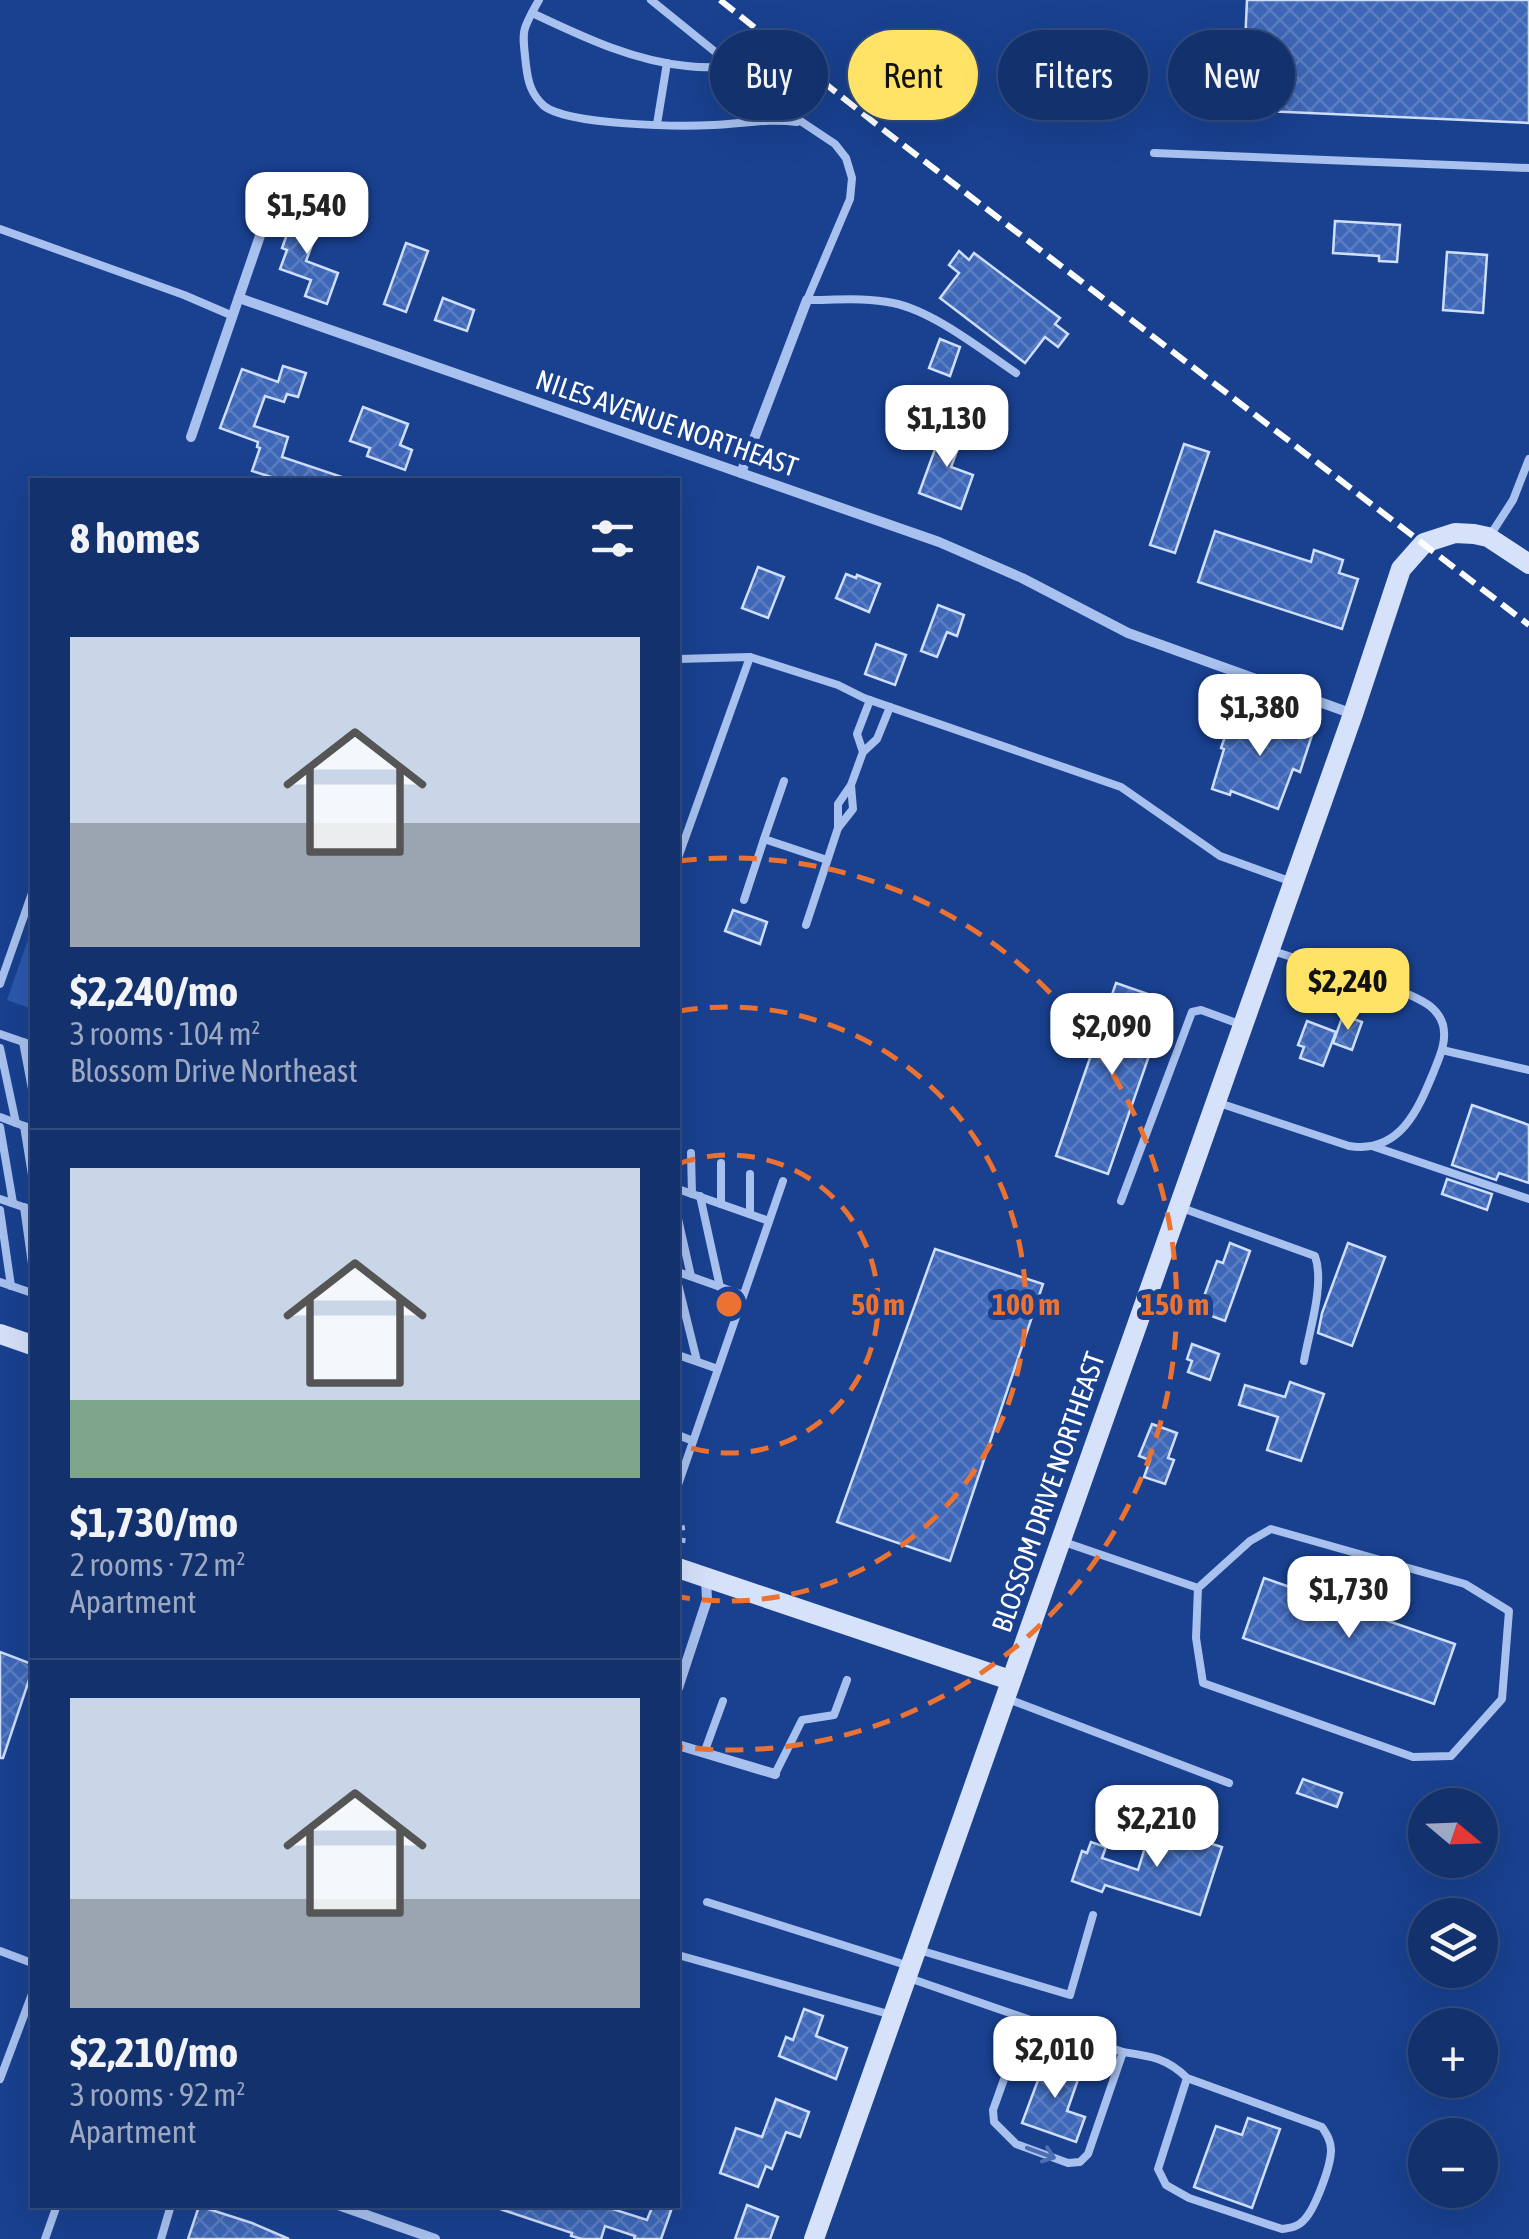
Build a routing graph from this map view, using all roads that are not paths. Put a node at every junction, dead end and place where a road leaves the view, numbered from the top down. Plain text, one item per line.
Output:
1 (539, 0) edge
2 (652, 0) edge
3 (532, 12) junction
4 (710, 47) edge
5 (667, 63) junction
6 (710, 67) edge
7 (800, 120) edge
8 (802, 122) junction
9 (656, 124) junction
10 (1154, 154) dead end
11 (1529, 168) edge
12 (263, 227) dead end
13 (0, 229) edge
14 (239, 298) junction
15 (807, 300) junction
16 (232, 316) junction
17 (1016, 373) dead end
18 (192, 436) dead end
19 (1529, 459) edge
20 (742, 473) junction
21 (1488, 538) junction
22 (1529, 564) edge
23 (750, 657) junction
24 (680, 659) edge
25 (870, 700) junction
26 (890, 707) junction
27 (1353, 714) junction
28 (863, 752) junction
29 (784, 781) dead end
30 (851, 785) junction
31 (838, 828) junction
32 (764, 839) junction
33 (680, 852) edge
34 (827, 860) junction
35 (1292, 882) junction
36 (744, 900) dead end
37 (30, 910) edge
38 (806, 925) dead end
39 (1268, 950) junction
40 (0, 984) edge
41 (1242, 1025) junction
42 (0, 1034) edge
43 (28, 1044) edge
44 (0, 1048) edge
45 (1442, 1050) junction
46 (1529, 1070) edge
47 (1214, 1102) junction
48 (0, 1117) edge
49 (24, 1126) edge
50 (0, 1127) edge
51 (1372, 1146) junction
52 (692, 1153) dead end
53 (30, 1163) edge
54 (721, 1163) dead end
55 (750, 1174) dead end
56 (783, 1180) dead end
57 (680, 1190) edge
58 (696, 1195) junction
59 (0, 1199) edge
60 (1529, 1199) edge
61 (1121, 1201) dead end
62 (13, 1204) junction
63 (721, 1204) junction
64 (1178, 1206) junction
65 (28, 1209) edge
66 (0, 1210) edge
67 (750, 1214) junction
68 (769, 1221) junction
69 (680, 1228) edge
70 (30, 1236) edge
71 (680, 1273) edge
72 (690, 1276) junction
73 (0, 1282) edge
74 (11, 1286) junction
75 (720, 1287) junction
76 (30, 1292) edge
77 (680, 1292) edge
78 (743, 1295) junction
79 (0, 1334) edge
80 (30, 1345) edge
81 (680, 1355) edge
82 (1304, 1360) dead end
83 (697, 1361) junction
84 (718, 1369) junction
85 (680, 1436) edge
86 (693, 1441) junction
87 (680, 1479) edge
88 (1060, 1540) junction
89 (680, 1569) edge
90 (706, 1578) junction
91 (1198, 1588) junction
92 (848, 1680) dead end
93 (680, 1682) edge
94 (1007, 1689) junction
95 (722, 1701) dead end
96 (680, 1745) edge
97 (704, 1753) junction
98 (775, 1774) joint
99 (1229, 1782) dead end
100 (706, 1902) dead end
101 (1093, 1916) dead end
102 (0, 1952) edge
103 (680, 1956) edge
104 (30, 1961) edge
105 (910, 1964) junction
106 (30, 1999) edge
107 (892, 2015) junction
108 (1020, 2018) junction
109 (1123, 2052) junction
110 (1187, 2078) junction
111 (0, 2079) edge
112 (56, 2208) edge
113 (171, 2208) edge
114 (347, 2208) edge
115 (45, 2239) edge
116 (161, 2239) edge
117 (435, 2239) edge
118 (814, 2239) edge

1 - 3 lane
2 - 4 lane
3 - 5 lane
3 - 9 lane
5 - 6 lane
5 - 9 lane
7 - 8 lane
8 - 9 lane
8 - 15 lane
10 - 11 lane
12 - 14 street
13 - 16 lane
14 - 16 street
14 - 20 street, NILES AVENUE NORTHEAST
15 - 17 lane
15 - 20 street
16 - 18 street
19 - 21 lane
20 - 27 street, NILES AVENUE NORTHEAST
21 - 22 street
21 - 27 street, BLOSSOM DRIVE NORTHEAST
23 - 24 lane
23 - 25 lane
23 - 33 lane
25 - 26 lane
25 - 28 lane
26 - 28 lane
26 - 35 lane
27 - 35 street, BLOSSOM DRIVE NORTHEAST
28 - 30 lane
29 - 32 lane
30 - 31 lane
30 - 31 lane
31 - 34 lane
32 - 34 lane
32 - 36 lane
34 - 38 lane
35 - 39 street, BLOSSOM DRIVE NORTHEAST
37 - 40 lane
39 - 41 street, BLOSSOM DRIVE NORTHEAST
39 - 45 lane
41 - 47 street, BLOSSOM DRIVE NORTHEAST
41 - 61 lane
42 - 43 lane
44 - 49 lane
45 - 46 lane
45 - 51 lane
47 - 51 lane
47 - 64 street, BLOSSOM DRIVE NORTHEAST
48 - 49 lane
49 - 53 lane
50 - 62 lane
51 - 60 lane
52 - 58 lane
54 - 63 lane
55 - 67 lane
56 - 68 lane
57 - 58 lane
58 - 63 lane
58 - 75 lane
59 - 62 lane
62 - 65 lane
63 - 67 lane
64 - 82 lane
64 - 88 street, BLOSSOM DRIVE NORTHEAST
65 - 70 lane
66 - 74 lane
67 - 68 lane
68 - 78 lane
69 - 72 lane
71 - 72 lane
72 - 75 lane
73 - 74 lane
74 - 76 lane
75 - 78 lane
77 - 83 lane
78 - 84 lane
79 - 80 street
81 - 83 lane
83 - 84 lane
84 - 86 lane
85 - 86 lane
86 - 87 lane
88 - 91 lane
88 - 94 street, BLOSSOM DRIVE NORTHEAST
89 - 90 street
90 - 93 street
90 - 94 street
91 - 91 lane
92 - 98 lane
94 - 99 lane
94 - 105 street, BLOSSOM DRIVE NORTHEAST
95 - 97 lane
96 - 97 street
97 - 98 street
100 - 105 lane
101 - 105 lane
102 - 104 lane
103 - 107 lane
105 - 107 street, BLOSSOM DRIVE NORTHEAST
105 - 108 lane
106 - 111 lane
107 - 118 street, BLOSSOM DRIVE NORTHEAST
108 - 109 lane
108 -> 109 lane
109 - 110 lane
110 - 110 lane
112 - 115 lane
113 - 116 lane
114 - 117 street

